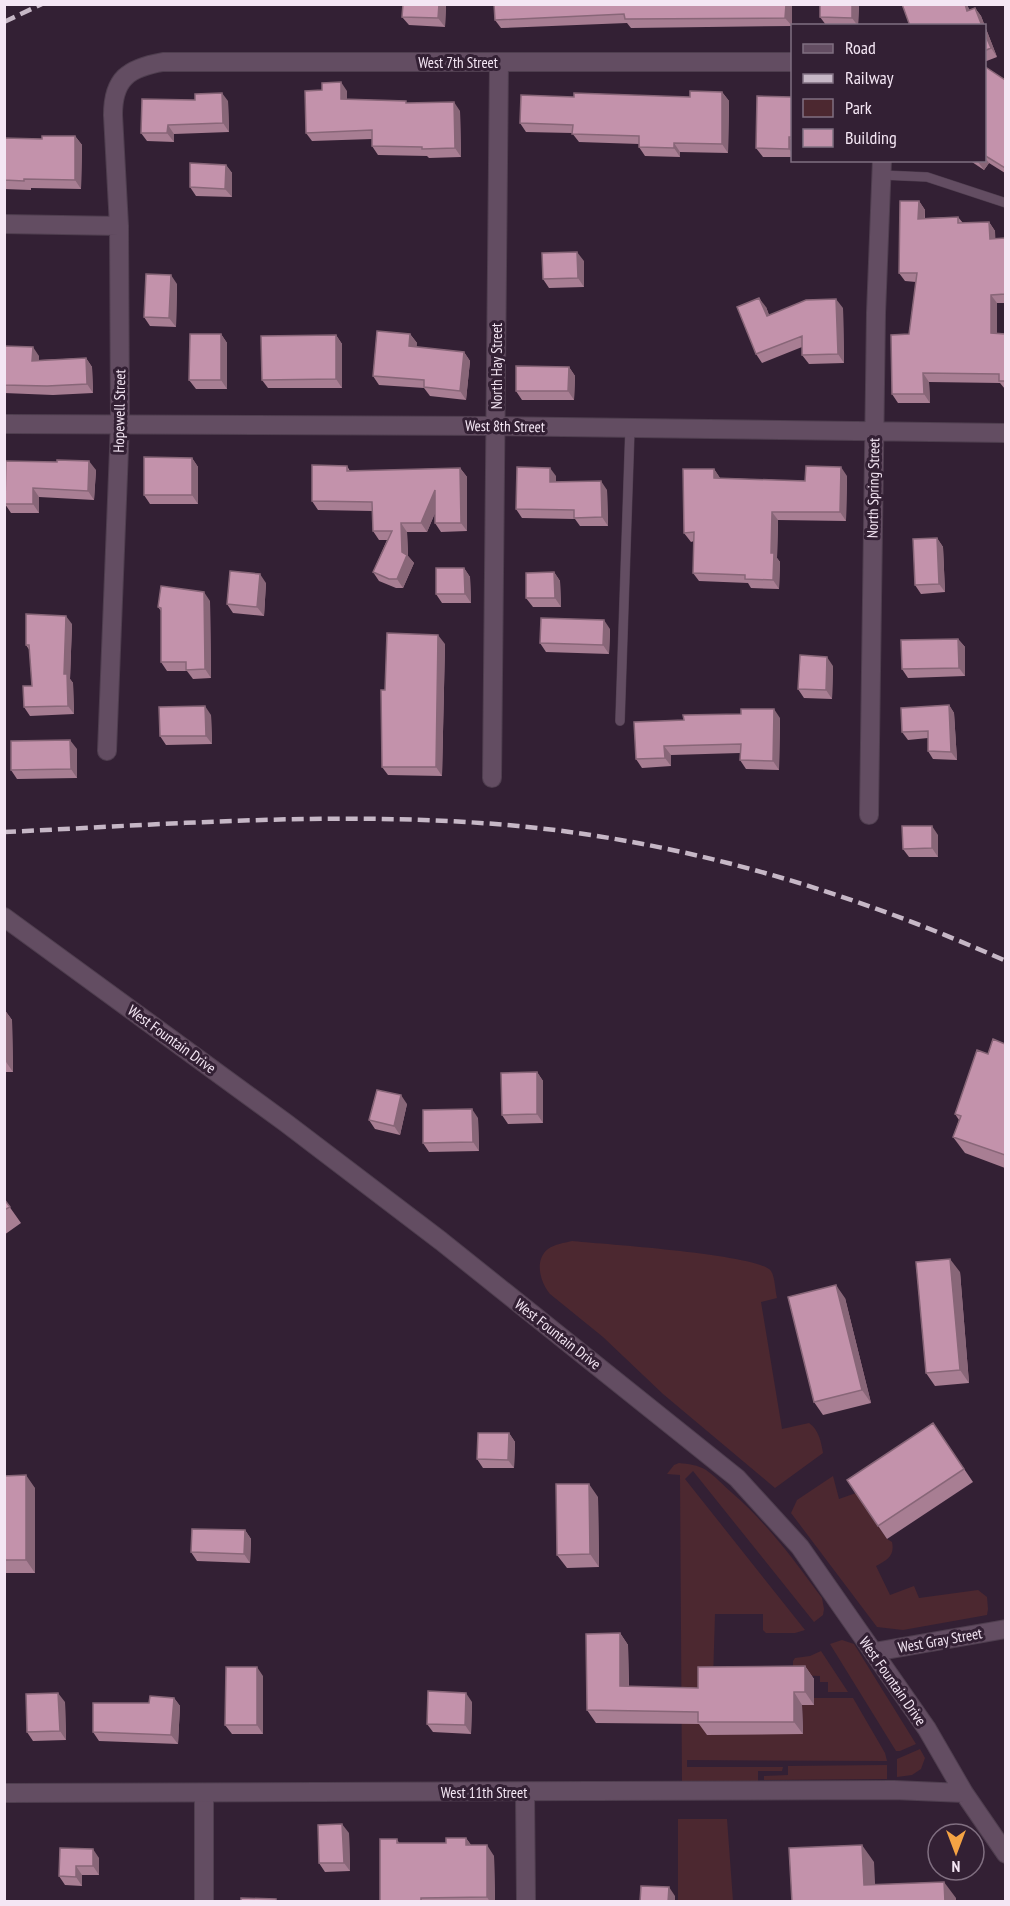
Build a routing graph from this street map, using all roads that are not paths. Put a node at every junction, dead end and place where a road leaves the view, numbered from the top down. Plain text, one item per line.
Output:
1 (499, 62) junction
2 (791, 62) edge
3 (126, 76) joint
4 (882, 168) edge
5 (1005, 203) edge
6 (4, 224) edge
7 (119, 226) junction
8 (4, 424) edge
9 (120, 424) junction
10 (495, 426) junction
11 (630, 428) junction
12 (874, 432) junction
13 (1005, 433) edge
14 (621, 721) dead end
15 (107, 751) dead end
16 (492, 778) dead end
17 (869, 815) dead end
18 (4, 917) edge
19 (1005, 1629) edge
20 (874, 1652) junction
21 (525, 1792) junction
22 (4, 1793) edge
23 (204, 1793) junction
24 (964, 1793) junction
25 (1005, 1854) edge
26 (204, 1902) edge
27 (526, 1902) edge

1 - 2 street, West 7th Street
1 - 3 street, West 7th Street
1 - 10 street, North Hay Street
3 - 7 street, Hopewell Street
4 - 5 lane
4 - 12 street, North Spring Street
6 - 7 street
7 - 9 street, Hopewell Street
8 - 9 street, West 8th Street
9 - 10 street, West 8th Street
9 - 15 street, Hopewell Street
10 - 11 street, West 8th Street
10 - 16 street, North Hay Street
11 - 12 street, West 8th Street
11 - 14 lane
12 - 13 street, West 8th Street
12 - 17 street, North Spring Street
18 - 20 street, West Fountain Drive
19 - 20 street, West Gray Street
20 - 24 street, West Fountain Drive
21 - 23 street, West 11th Street
21 - 24 street, West 11th Street
21 - 27 street
22 - 23 street, West 11th Street
23 - 26 street
24 - 25 street, West Fountain Drive

